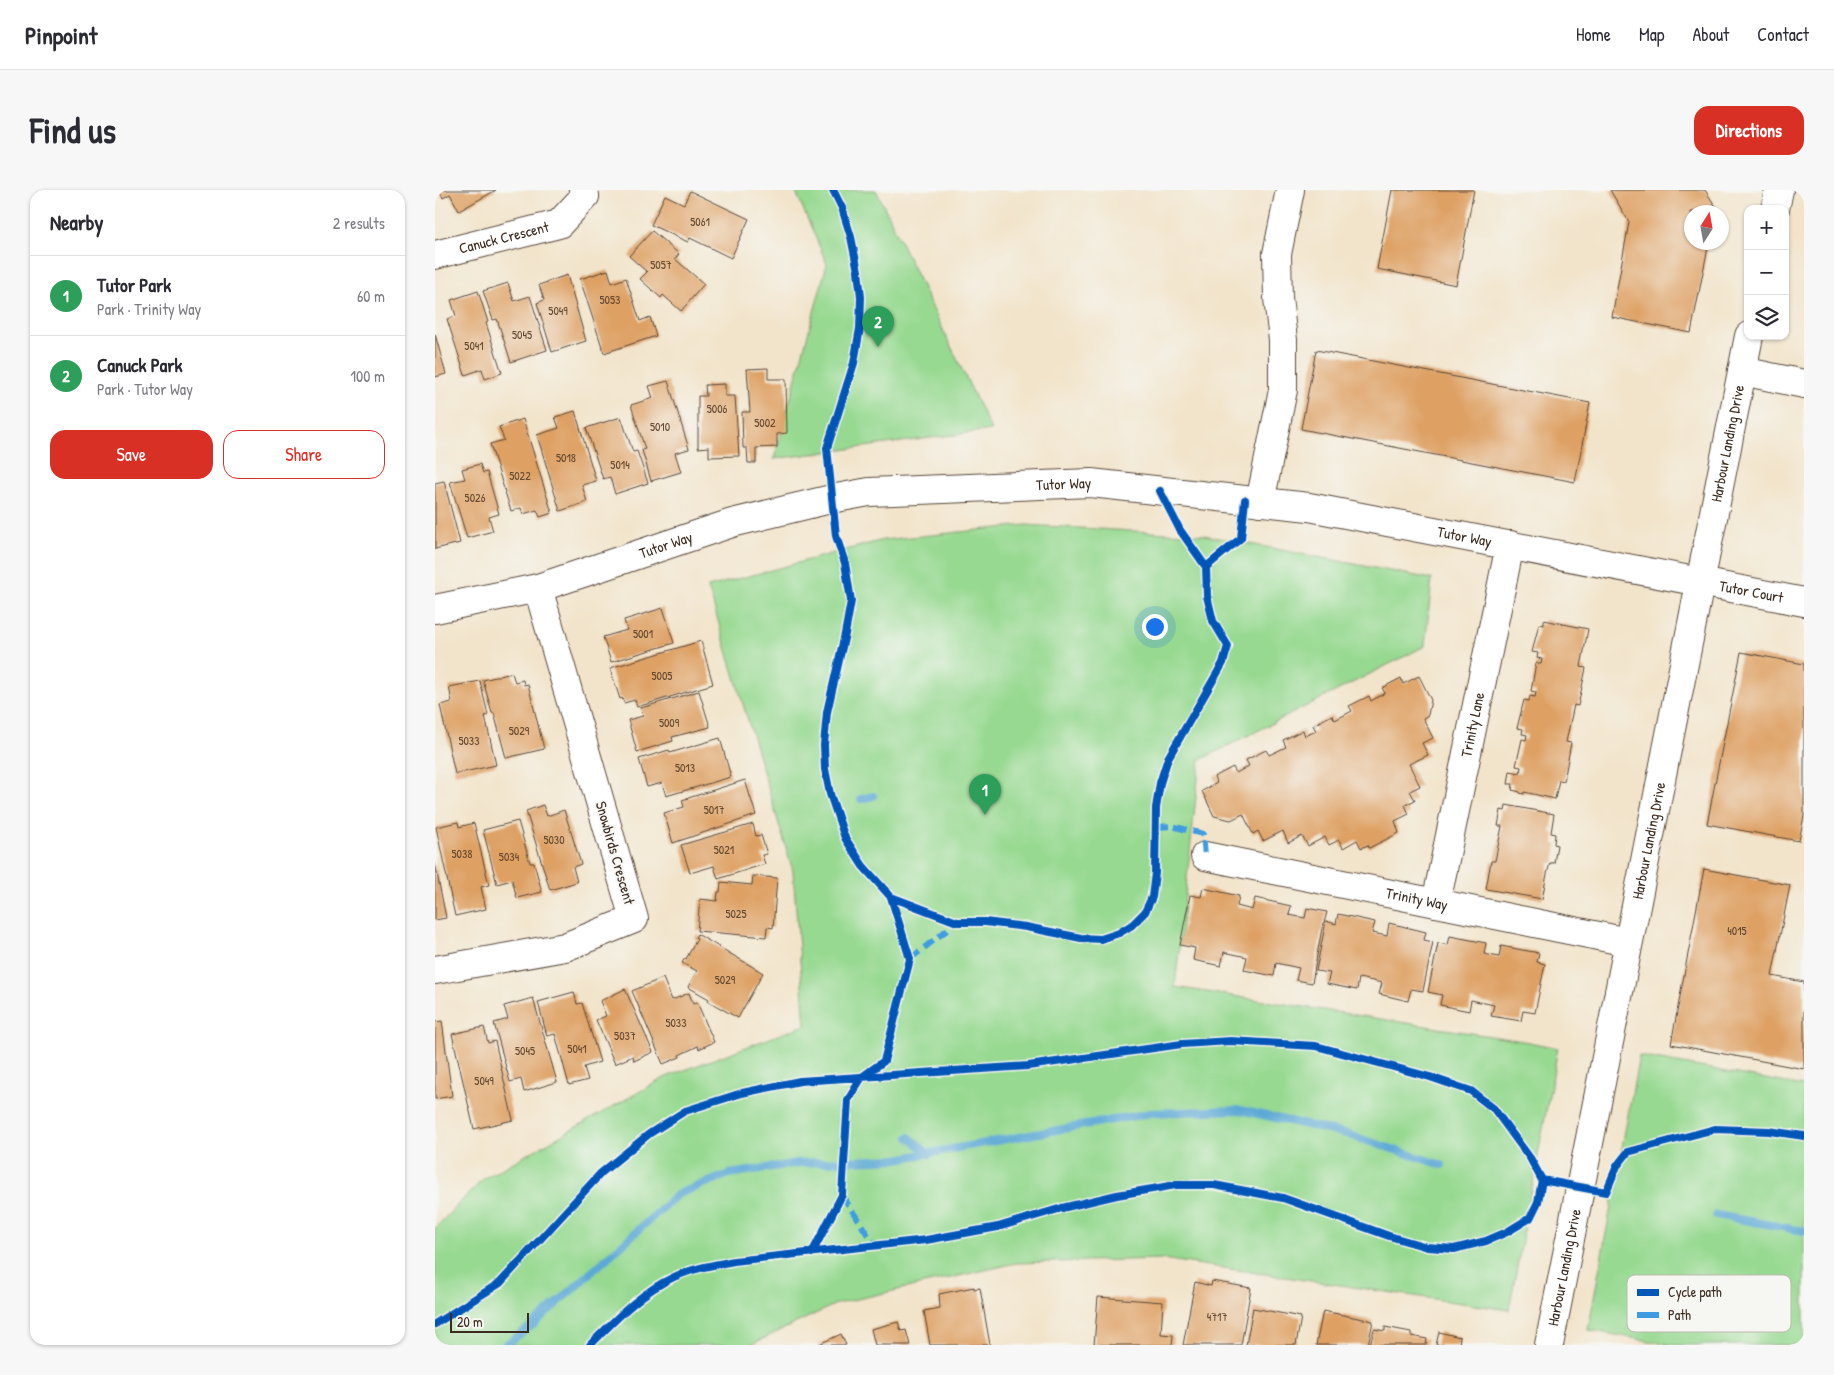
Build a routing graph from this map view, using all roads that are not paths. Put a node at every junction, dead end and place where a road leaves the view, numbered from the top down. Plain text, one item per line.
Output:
1 (583, 190) edge
2 (1290, 190) edge
3 (1779, 190) edge
4 (1776, 205) edge
5 (435, 255) edge
6 (1748, 340) edge
7 (1742, 371) junction
8 (1804, 384) edge
9 (1260, 502) junction
10 (1510, 545) junction
11 (1700, 581) junction
12 (538, 588) junction
13 (1804, 602) edge
14 (435, 609) edge
15 (1205, 856) dead end
16 (1436, 903) junction
17 (1629, 942) junction
18 (435, 970) edge
19 (1549, 1345) edge

1 - 5 street, Canuck Crescent
2 - 9 street
3 - 4 street
6 - 7 street, Harbour Landing Drive
7 - 8 street
7 - 11 street, Harbour Landing Drive
9 - 10 street, Tutor Way
9 - 12 street, Tutor Way
10 - 11 street, Tutor Way
10 - 16 street, Trinity Lane
11 - 13 street, Tutor Court
11 - 17 street, Harbour Landing Drive
12 - 14 street, Tutor Way
12 - 18 street, Snowbirds Crescent
15 - 16 street, Trinity Way
16 - 17 street, Trinity Way
17 - 19 street, Harbour Landing Drive

